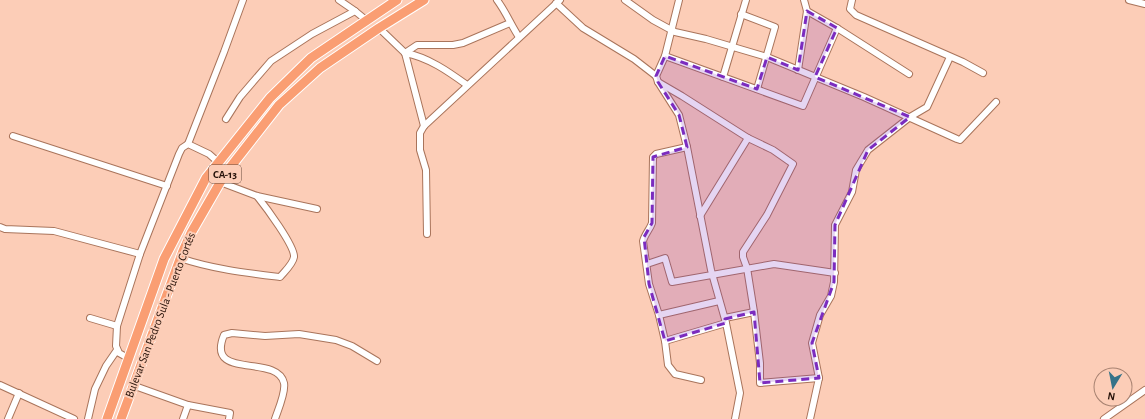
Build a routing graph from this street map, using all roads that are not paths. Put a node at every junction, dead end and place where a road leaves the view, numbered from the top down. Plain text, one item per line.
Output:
1 (242, 0) edge
2 (339, 0) edge
3 (424, 0) edge
4 (497, 0) edge
5 (625, 0) edge
6 (679, 0) edge
7 (746, 0) edge
8 (804, 0) edge
9 (852, 0) edge
10 (1129, 0) edge
11 (395, 1) edge
12 (558, 2) edge
13 (1145, 4) edge
14 (355, 11) junction
15 (807, 11) junction
16 (741, 14) junction
17 (366, 20) junction
18 (510, 23) junction
19 (379, 28) junction
20 (837, 28) junction
21 (672, 30) junction
22 (519, 37) junction
23 (731, 46) junction
24 (405, 53) junction
25 (665, 56) junction
26 (767, 57) junction
27 (950, 57) junction
28 (798, 70) junction
29 (984, 73) dead end
30 (909, 74) dead end
31 (722, 77) junction
32 (815, 77) junction
33 (657, 79) junction
34 (467, 85) junction
35 (757, 89) junction
36 (996, 102) dead end
37 (910, 117) junction
38 (226, 119) dead end
39 (424, 126) junction
40 (13, 136) dead end
41 (748, 138) junction
42 (188, 144) junction
43 (687, 147) junction
44 (218, 162) junction
45 (220, 182) junction
46 (167, 186) junction
47 (257, 196) junction
48 (317, 209) dead end
49 (700, 216) junction
50 (0, 227) edge
51 (428, 234) dead end
52 (140, 254) junction
53 (180, 258) junction
54 (647, 264) junction
55 (747, 268) junction
56 (835, 273) junction
57 (712, 275) junction
58 (720, 301) junction
59 (754, 312) junction
60 (659, 315) junction
61 (90, 318) dead end
62 (725, 320) junction
63 (117, 326) junction
64 (665, 341) junction
65 (117, 350) junction
66 (128, 358) junction
67 (377, 361) dead end
68 (819, 378) junction
69 (701, 380) dead end
70 (0, 385) edge
71 (132, 385) junction
72 (1145, 390) edge
73 (19, 393) junction
74 (188, 404) junction
75 (8, 419) edge
76 (74, 419) edge
77 (88, 419) edge
78 (106, 419) edge
79 (121, 419) edge
80 (183, 419) edge
81 (228, 419) edge
82 (275, 419) edge
83 (735, 419) edge
84 (810, 419) edge
85 (1104, 419) edge

1 - 42 street
2 - 14 street
3 - 19 highway, Bulevar San Pedro Sula - Puerto Cortés / CA-13
4 - 18 street
5 - 21 street
6 - 21 street
7 - 16 street
8 - 15 street
9 - 27 street
10 - 13 street
11 - 17 highway, Bulevar San Pedro Sula - Puerto Cortés / CA-13
12 - 22 street
12 - 33 street
14 - 17 street
14 - 38 street
15 - 20 street
15 - 28 street
16 - 23 street
16 - 26 street
17 - 44 highway, Bulevar San Pedro Sula - Puerto Cortés / CA-13
18 - 22 street
18 - 24 street
19 - 24 street
19 - 45 highway, Bulevar San Pedro Sula - Puerto Cortés / CA-13
20 - 30 street
20 - 32 street
21 - 23 street
21 - 25 street
22 - 34 street
23 - 26 street
23 - 31 street
24 - 34 street
24 - 39 street
25 - 31 street
25 - 33 street
26 - 28 street
26 - 35 street
27 - 29 street
27 - 37 street
28 - 32 street
31 - 35 street
32 - 35 street
32 - 37 street
33 - 41 street
33 - 43 street
34 - 39 street
36 - 37 street
37 - 56 street
39 - 51 street
40 - 46 street
41 - 49 street
41 - 55 street
42 - 44 street
42 - 46 street
43 - 49 street
43 - 54 street
44 - 66 highway, Bulevar San Pedro Sula - Puerto Cortés / CA-13
45 - 47 street
45 - 53 highway, Bulevar San Pedro Sula - Puerto Cortés / CA-13
46 - 52 street
47 - 48 street
47 - 53 street
49 - 57 street
50 - 52 street
52 - 63 street
53 - 71 highway, Bulevar San Pedro Sula - Puerto Cortés / CA-13
54 - 57 street
54 - 60 street
55 - 56 street
55 - 57 street
55 - 59 street
56 - 68 street
57 - 58 street
58 - 60 street
58 - 62 street
59 - 62 street
59 - 68 street
60 - 64 street
61 - 63 street
62 - 64 street
62 - 83 street
63 - 65 street
64 - 69 street
65 - 66 street
65 - 77 street
66 - 78 highway, Bulevar San Pedro Sula - Puerto Cortés / CA-13
67 - 82 street
68 - 84 street
70 - 73 street
71 - 74 street
71 - 79 highway, Bulevar San Pedro Sula - Puerto Cortés / CA-13
72 - 85 street
73 - 75 street
73 - 76 street
74 - 80 street
74 - 81 street

